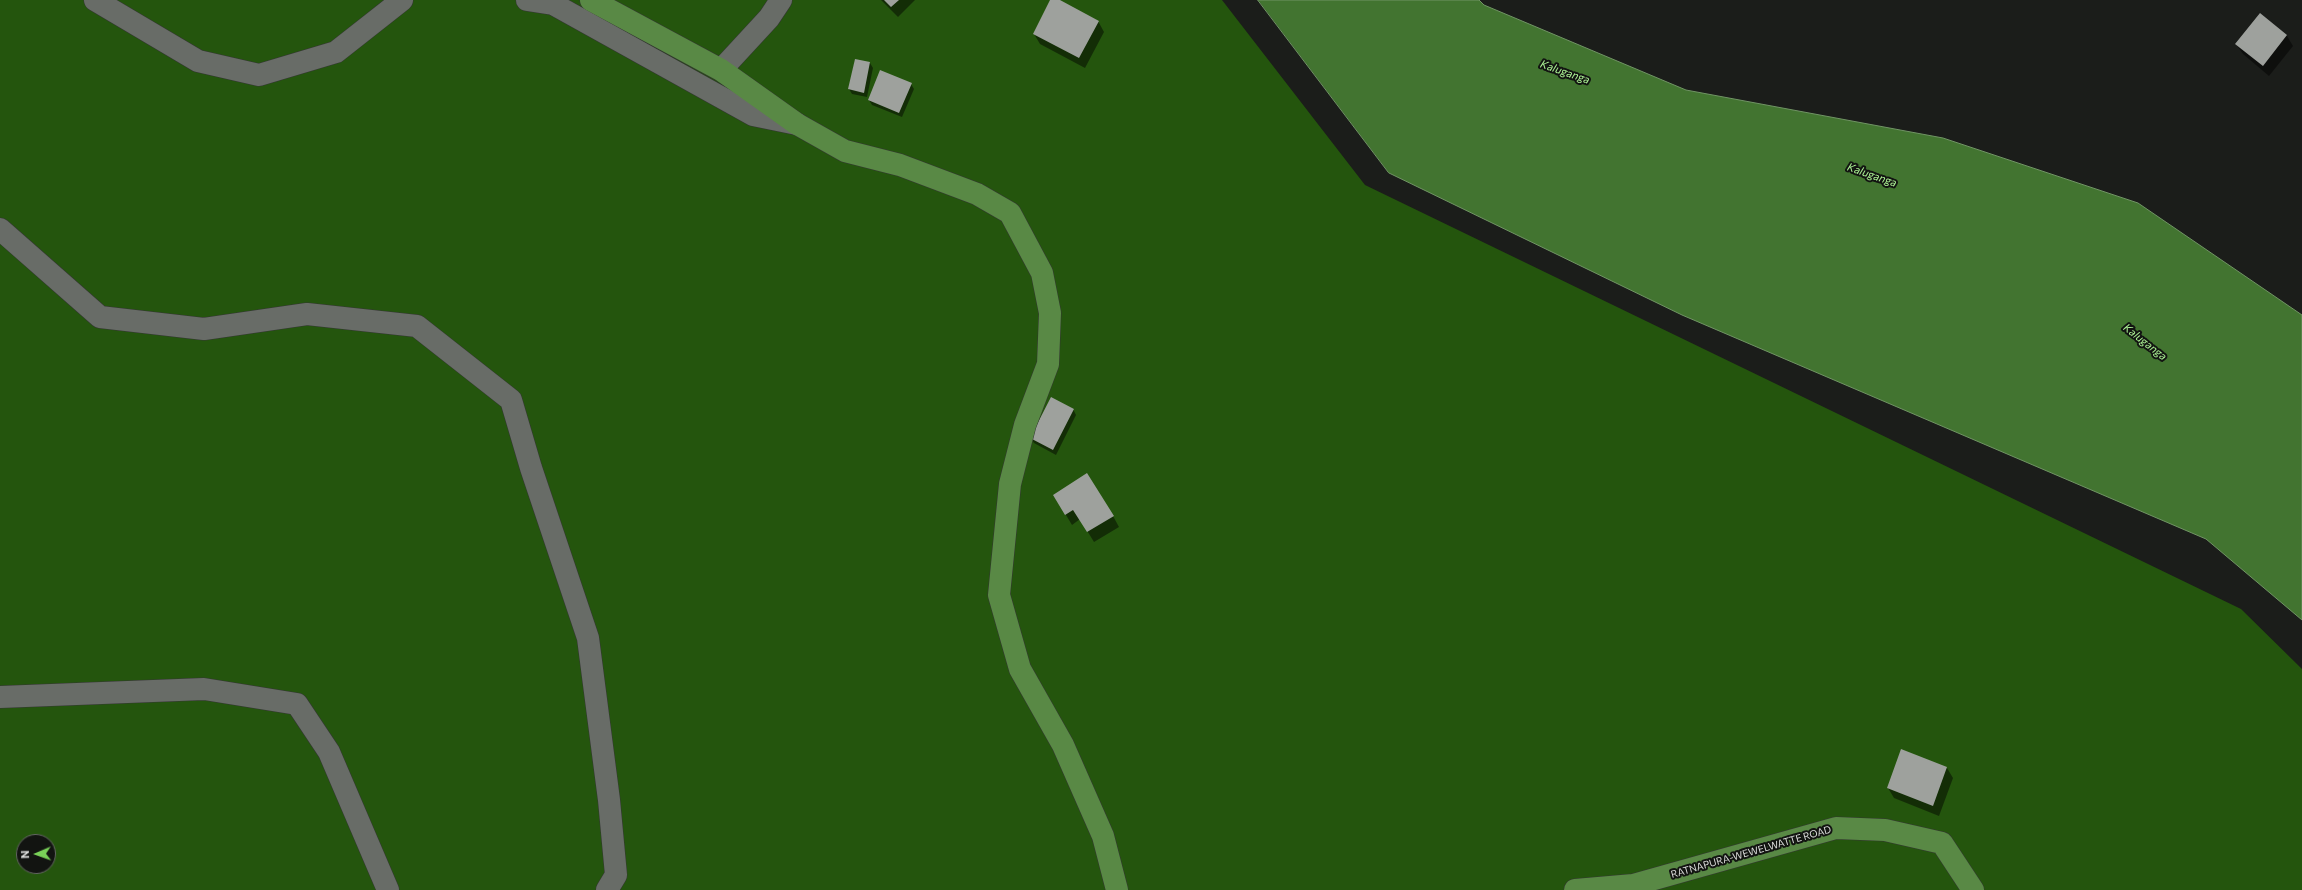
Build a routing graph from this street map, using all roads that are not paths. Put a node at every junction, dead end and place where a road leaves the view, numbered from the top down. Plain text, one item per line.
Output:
1 (95, 0) edge
2 (402, 0) edge
3 (527, 0) edge
4 (591, 0) edge
5 (781, 0) edge
6 (721, 70) junction
7 (797, 124) junction
8 (0, 229) edge
9 (0, 697) edge
10 (388, 890) edge
11 (607, 890) edge
12 (1117, 890) edge
13 (1576, 890) edge
14 (1973, 890) edge

1 - 2 street
3 - 7 street
4 - 6 main road
5 - 6 street
6 - 7 main road
7 - 12 main road
8 - 11 street
9 - 10 street
13 - 14 main road, RATNAPURA-WEWELWATTE ROAD

